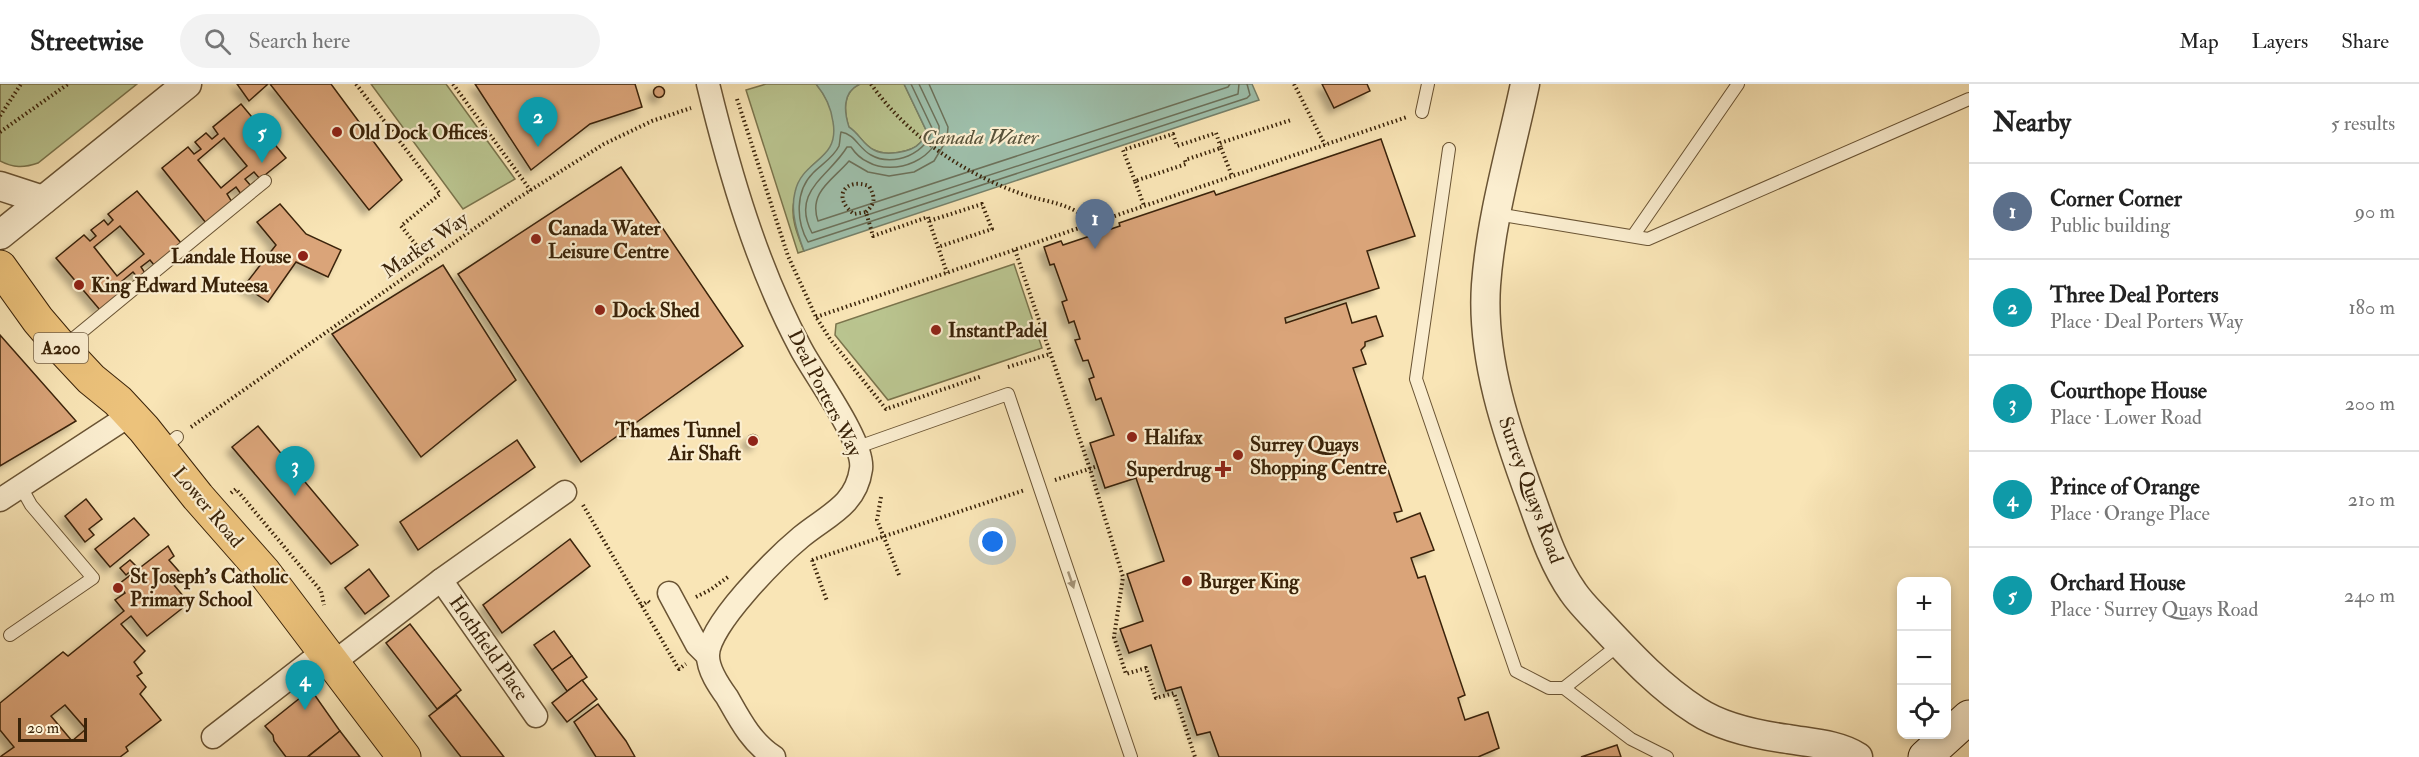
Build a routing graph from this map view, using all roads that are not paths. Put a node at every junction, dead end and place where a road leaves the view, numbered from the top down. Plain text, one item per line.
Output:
1 (187, 84) edge
2 (708, 84) edge
3 (1428, 84) edge
4 (1525, 84) edge
5 (1738, 84) edge
6 (1969, 99) edge
7 (1422, 112) road end
8 (1449, 149) dead end
9 (265, 181) dead end
10 (0, 186) edge
11 (43, 201) junction
12 (1497, 214) junction
13 (0, 236) edge
14 (1633, 236) junction
15 (0, 267) edge
16 (62, 348) junction
17 (130, 415) junction
18 (858, 447) junction
19 (21, 487) junction
20 (572, 496) road end
21 (0, 500) edge
22 (441, 580) junction
23 (659, 598) road end
24 (10, 635) dead end
25 (1620, 644) junction
26 (708, 655) junction
27 (328, 657) junction
28 (1564, 688) junction
29 (536, 716) dead end
30 (1969, 717) edge
31 (213, 737) dead end
32 (404, 757) edge
33 (774, 757) edge
34 (1131, 757) edge
35 (1667, 757) edge
36 (1858, 757) edge
37 (1924, 757) edge

1 - 11 street
2 - 18 street, Deal Porters Way
3 - 7 lane
4 - 12 street, Surrey Quays Road
5 - 14 lane
6 - 14 lane
8 - 28 lane
9 - 16 lane
10 - 11 street
11 - 13 street
12 - 14 lane
12 - 25 street, Surrey Quays Road
15 - 16 main road, Lower Road / A200
16 - 17 main road, Lower Road / A200
17 - 19 street
17 - 27 main road, Lower Road / A200
18 - 26 street, Deal Porters Way
18 -> 34 lane
19 - 21 street
19 - 24 lane
20 - 22 street, Hothfield Place
22 - 27 street, Hothfield Place
22 - 29 street, Hothfield Place
23 - 26 street
25 - 28 lane
25 - 36 street, Surrey Quays Road
26 - 33 street
27 - 31 street, Hothfield Place
27 - 32 main road, Lower Road / A200
28 - 35 lane
30 - 37 main road

